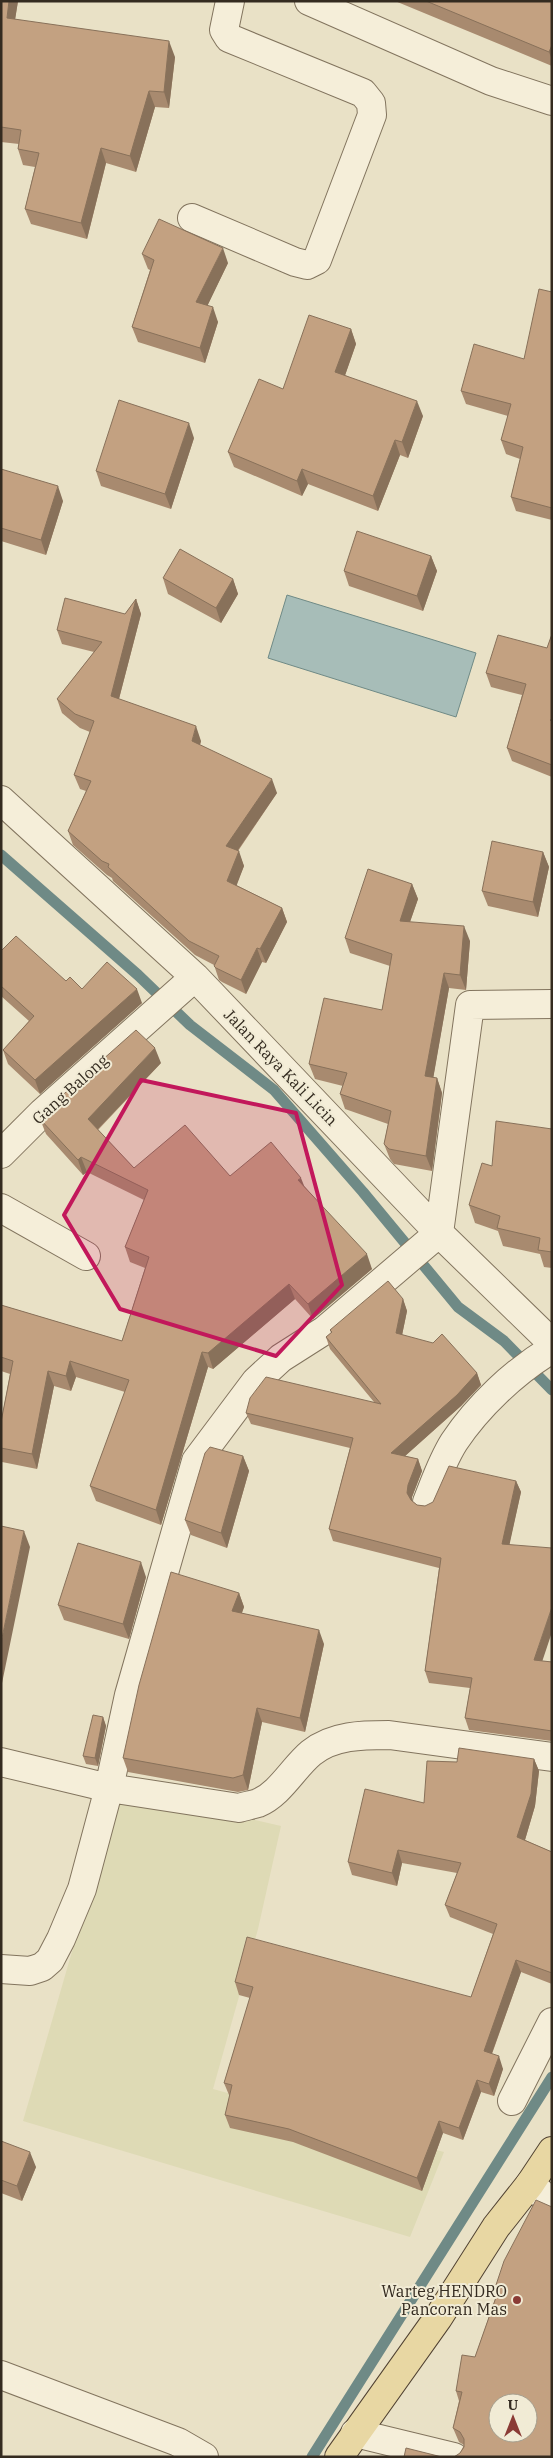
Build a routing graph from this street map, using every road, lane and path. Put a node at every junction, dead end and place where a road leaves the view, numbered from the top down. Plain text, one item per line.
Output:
1 (230, 1) edge
2 (308, 1) edge
3 (552, 101) edge
4 (192, 218) dead end
5 (1, 800) edge
6 (191, 981) junction
7 (552, 1004) edge
8 (148, 1020) junction
9 (1, 1141) edge
10 (1, 1154) edge
11 (1, 1208) edge
12 (432, 1239) junction
13 (86, 1256) dead end
14 (540, 1355) edge
15 (427, 1502) dead end
16 (552, 1757) edge
17 (1, 1762) edge
18 (109, 1788) junction
19 (1, 1968) edge
20 (551, 2024) edge
21 (512, 2101) dead end
22 (552, 2152) edge
23 (530, 2184) junction
24 (552, 2203) edge
25 (1, 2375) edge
26 (355, 2433) junction
27 (204, 2457) edge
28 (339, 2457) edge
29 (454, 2457) edge

1 - 4 street
2 - 3 street
5 - 6 street, Jalan Raya Kali Licin
6 - 8 street, Gang Balong
6 - 12 street, Jalan Raya Kali Licin
7 - 12 street
8 - 9 street, Gang Balong
8 - 10 street, Gang Balong
11 - 13 street
12 - 14 street, Jalan Raya Kali Licin
12 - 18 street
14 - 15 street
16 - 18 street
17 - 18 street
18 - 19 street
20 - 21 street
22 - 23 main road
23 - 24 street
23 - 26 main road
25 - 27 street
26 - 28 main road
26 - 29 street

